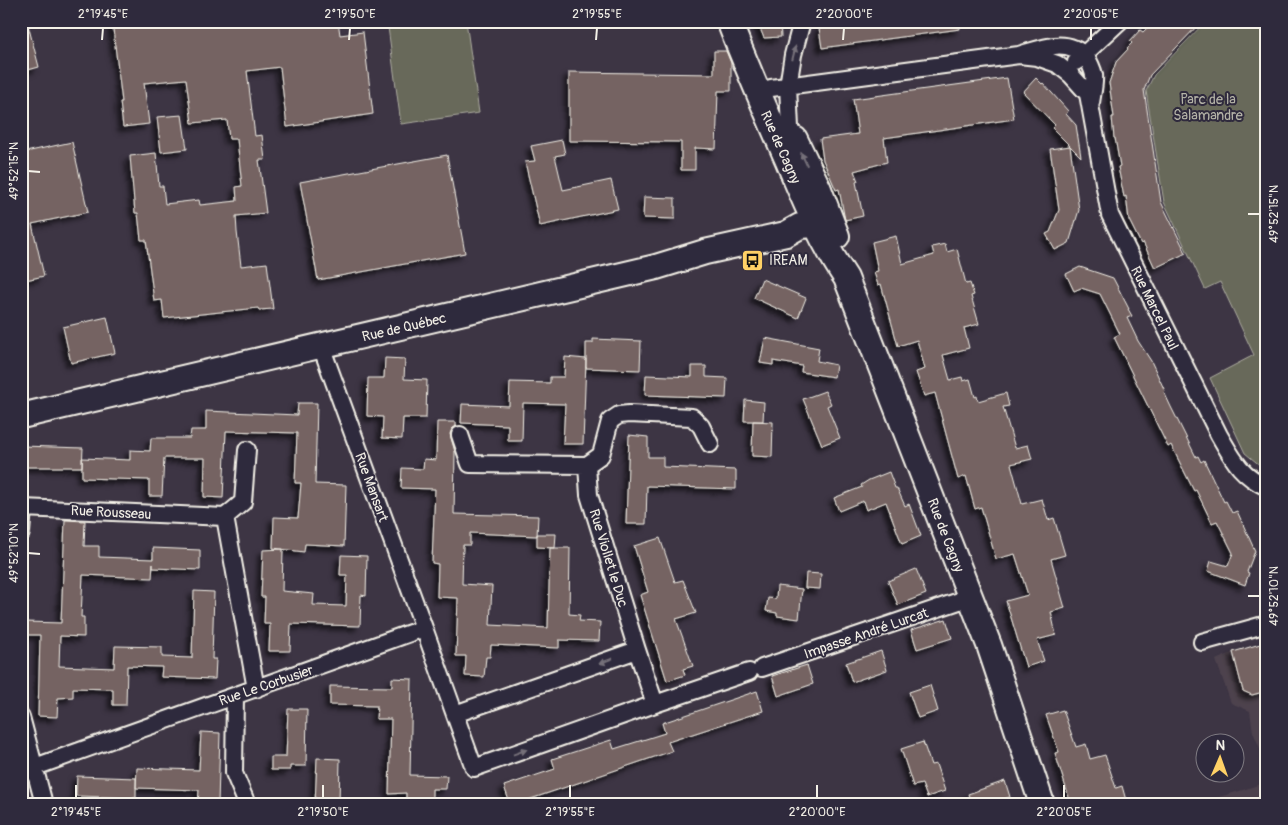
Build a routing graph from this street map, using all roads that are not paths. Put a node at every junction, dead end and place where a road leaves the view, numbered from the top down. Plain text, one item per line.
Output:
1 (729, 21) edge
2 (742, 21) edge
3 (802, 21) edge
4 (1120, 21) edge
5 (1019, 55) junction
6 (1084, 55) junction
7 (1067, 72) junction
8 (772, 88) junction
9 (1091, 105) junction
10 (819, 189) junction
11 (803, 224) junction
12 (837, 236) junction
13 (840, 270) junction
14 (320, 346) junction
15 (21, 416) edge
16 (460, 435) dead end
17 (710, 444) dead end
18 (247, 450) dead end
19 (587, 465) junction
20 (1267, 487) edge
21 (224, 517) junction
22 (21, 533) edge
23 (970, 597) junction
24 (1267, 624) edge
25 (424, 628) junction
26 (1202, 642) dead end
27 (637, 650) junction
28 (256, 689) junction
29 (235, 696) junction
30 (655, 704) junction
31 (455, 714) junction
32 (21, 716) edge
33 (28, 770) edge
34 (44, 804) edge
35 (247, 804) edge
36 (1042, 804) edge

1 - 8 main road, Rue de Cagny
2 - 8 main road, Rue de Cagny
8 -> 3 street
4 - 6 street
5 - 6 street, Rue Marcel Paul
5 - 7 street, Rue Marcel Paul
5 - 8 street, Rue Marcel Paul
6 - 7 street
6 - 9 street, Rue Marcel Paul
7 - 9 street, Rue Marcel Paul
10 -> 8 main road, Rue de Cagny
8 - 11 main road, Rue de Cagny
9 - 20 street, Rue Marcel Paul
10 - 11 main road
10 - 12 main road, Rue de Cagny
11 - 12 main road
11 - 13 main road
11 - 14 main road, Rue de Québec
12 - 13 main road, Rue de Cagny
13 - 23 main road, Rue de Cagny
14 - 15 main road, Rue de Québec
14 - 25 street, Rue Mansart
16 - 19 street
17 - 19 street
18 - 21 street
19 - 27 street, Rue Viollet le Duc
21 - 22 street, Rue Rousseau
21 - 28 street
23 - 30 street, Impasse André Lurcat
23 - 36 main road, Rue de Cagny
24 - 26 street
25 - 28 street, Rue Le Corbusier
25 - 31 street
27 - 30 street
27 -> 31 street
28 - 29 street, Rue Le Corbusier
29 - 33 street, Rue Le Corbusier
29 - 35 street
31 -> 30 street
32 - 33 street
33 - 34 street

